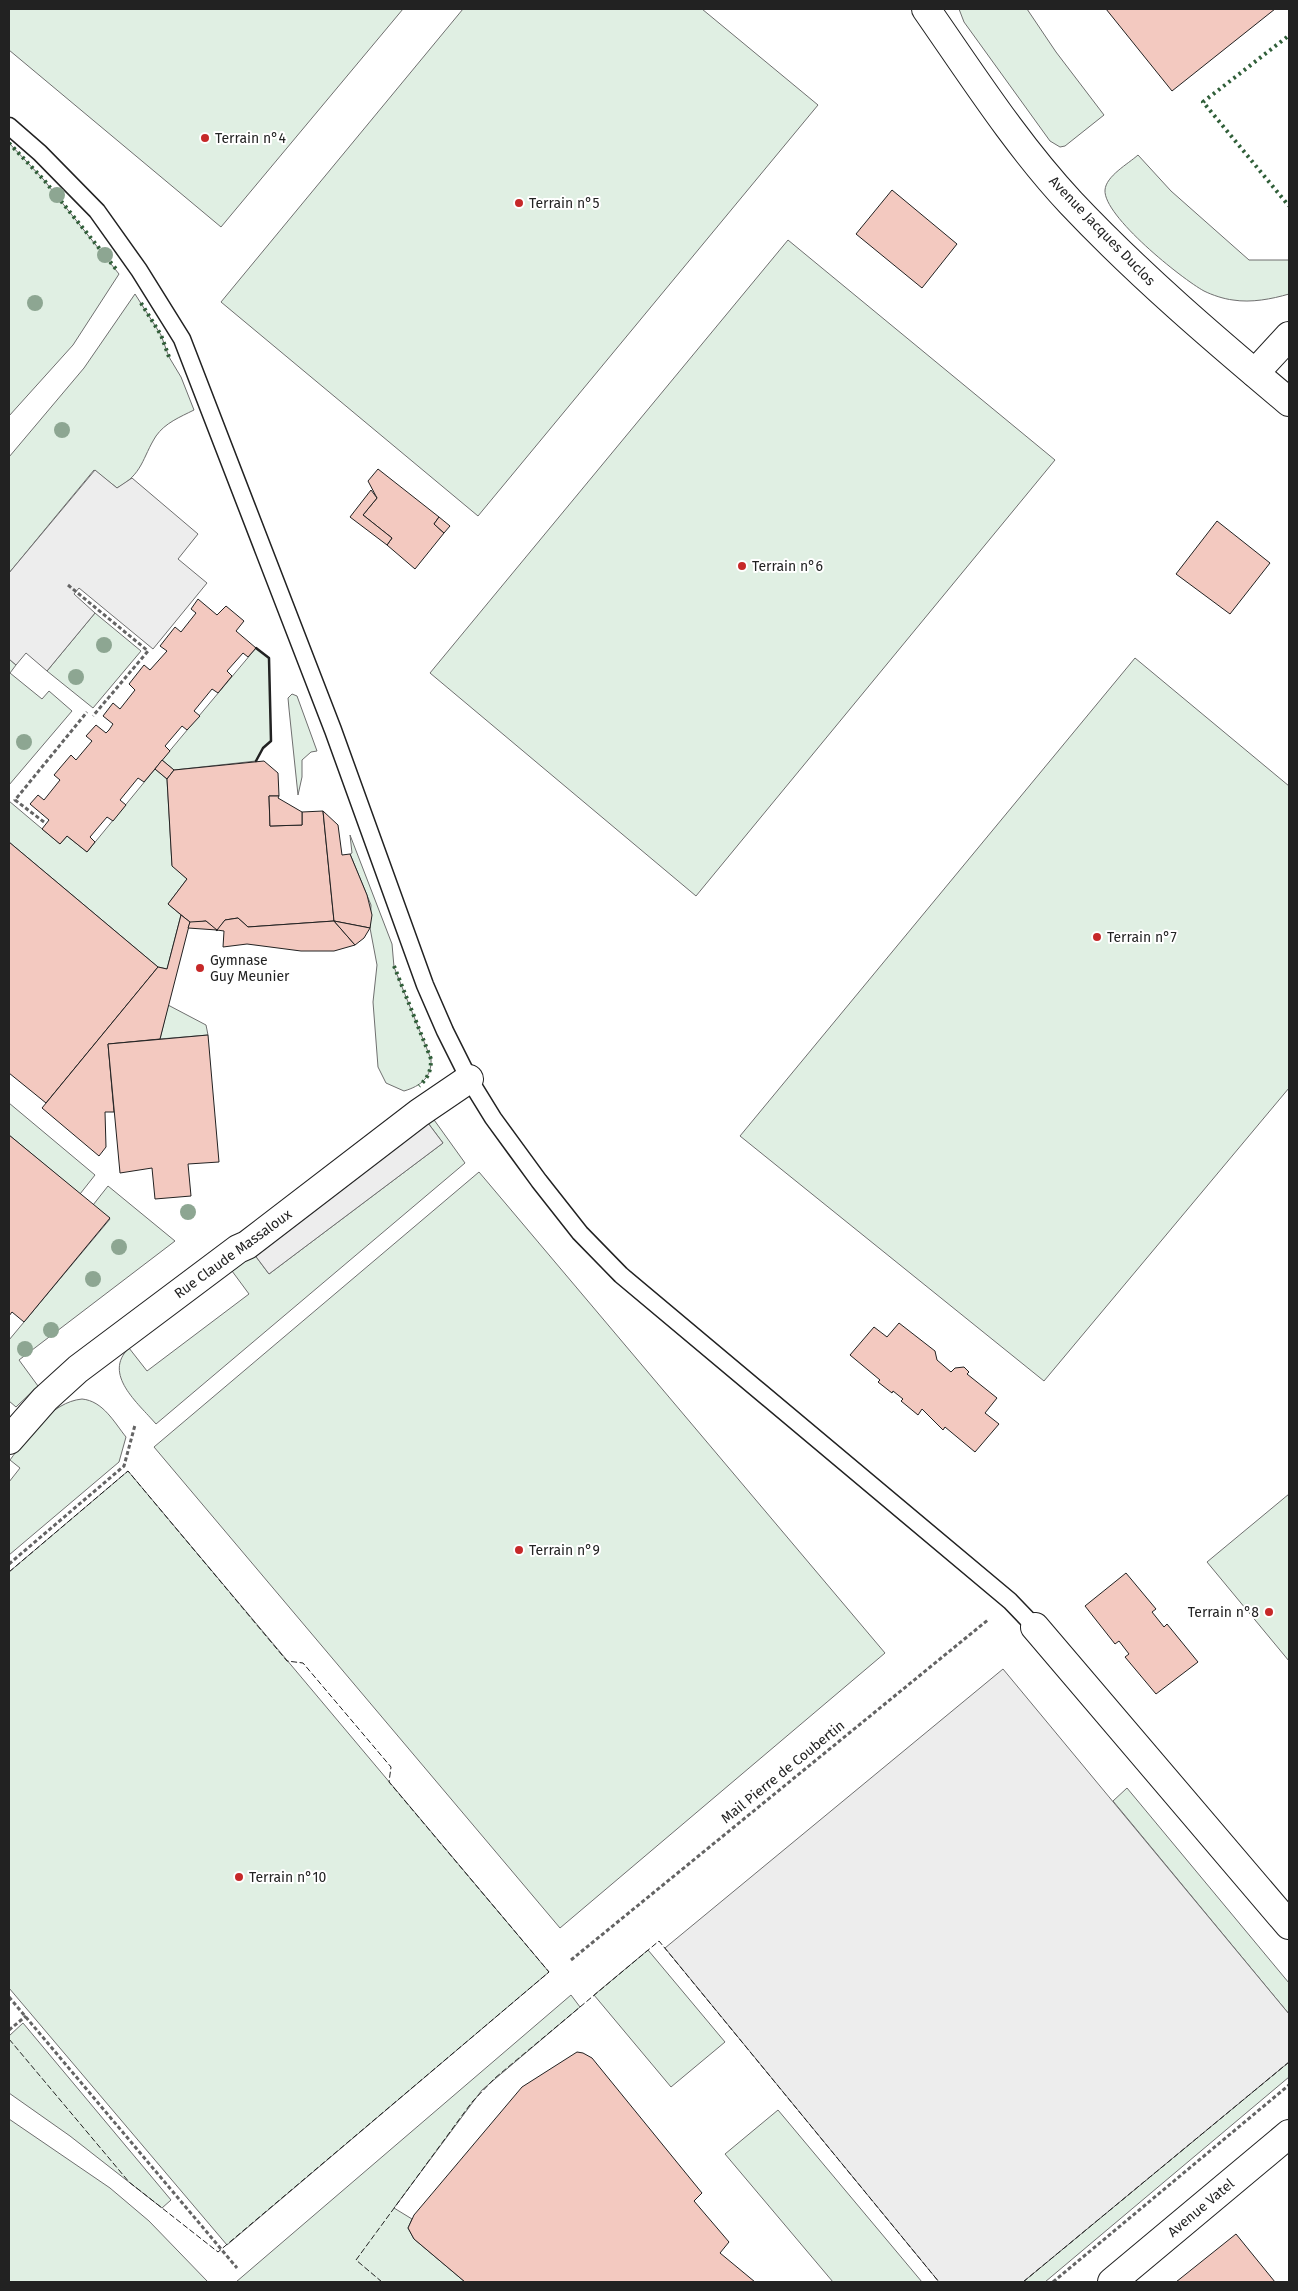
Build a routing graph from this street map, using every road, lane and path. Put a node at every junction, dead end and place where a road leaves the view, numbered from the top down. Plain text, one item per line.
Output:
1 (926, 9) edge
2 (9, 126) edge
3 (1289, 336) edge
4 (1255, 373) junction
5 (1289, 402) edge
6 (68, 585) dead end
7 (87, 712) dead end
8 (93, 716) dead end
9 (44, 822) dead end
10 (469, 1079) junction
11 (135, 1425) dead end
12 (9, 1440) edge
13 (9, 1564) edge
14 (1010, 1601) junction
15 (1035, 1627) joint
16 (1289, 1925) edge
17 (571, 1960) dead end
18 (9, 1997) edge
19 (26, 2016) junction
20 (9, 2030) edge
21 (1289, 2085) edge
22 (1289, 2134) edge
23 (237, 2268) dead end
24 (1053, 2282) edge
25 (1112, 2282) edge

1 - 4 street, Avenue Jacques Duclos
2 - 10 lane
3 - 4 street
4 - 5 street, Avenue Jacques Duclos
6 - 8 path
7 - 9 path
10 - 12 street, Rue Claude Massaloux
10 - 14 lane
11 - 13 path
14 - 15 lane
14 - 17 path, Mail Pierre de Coubertin
15 - 16 street
18 - 19 path
19 - 20 path
19 - 23 path
21 - 24 path
22 - 25 street, Avenue Vatel

